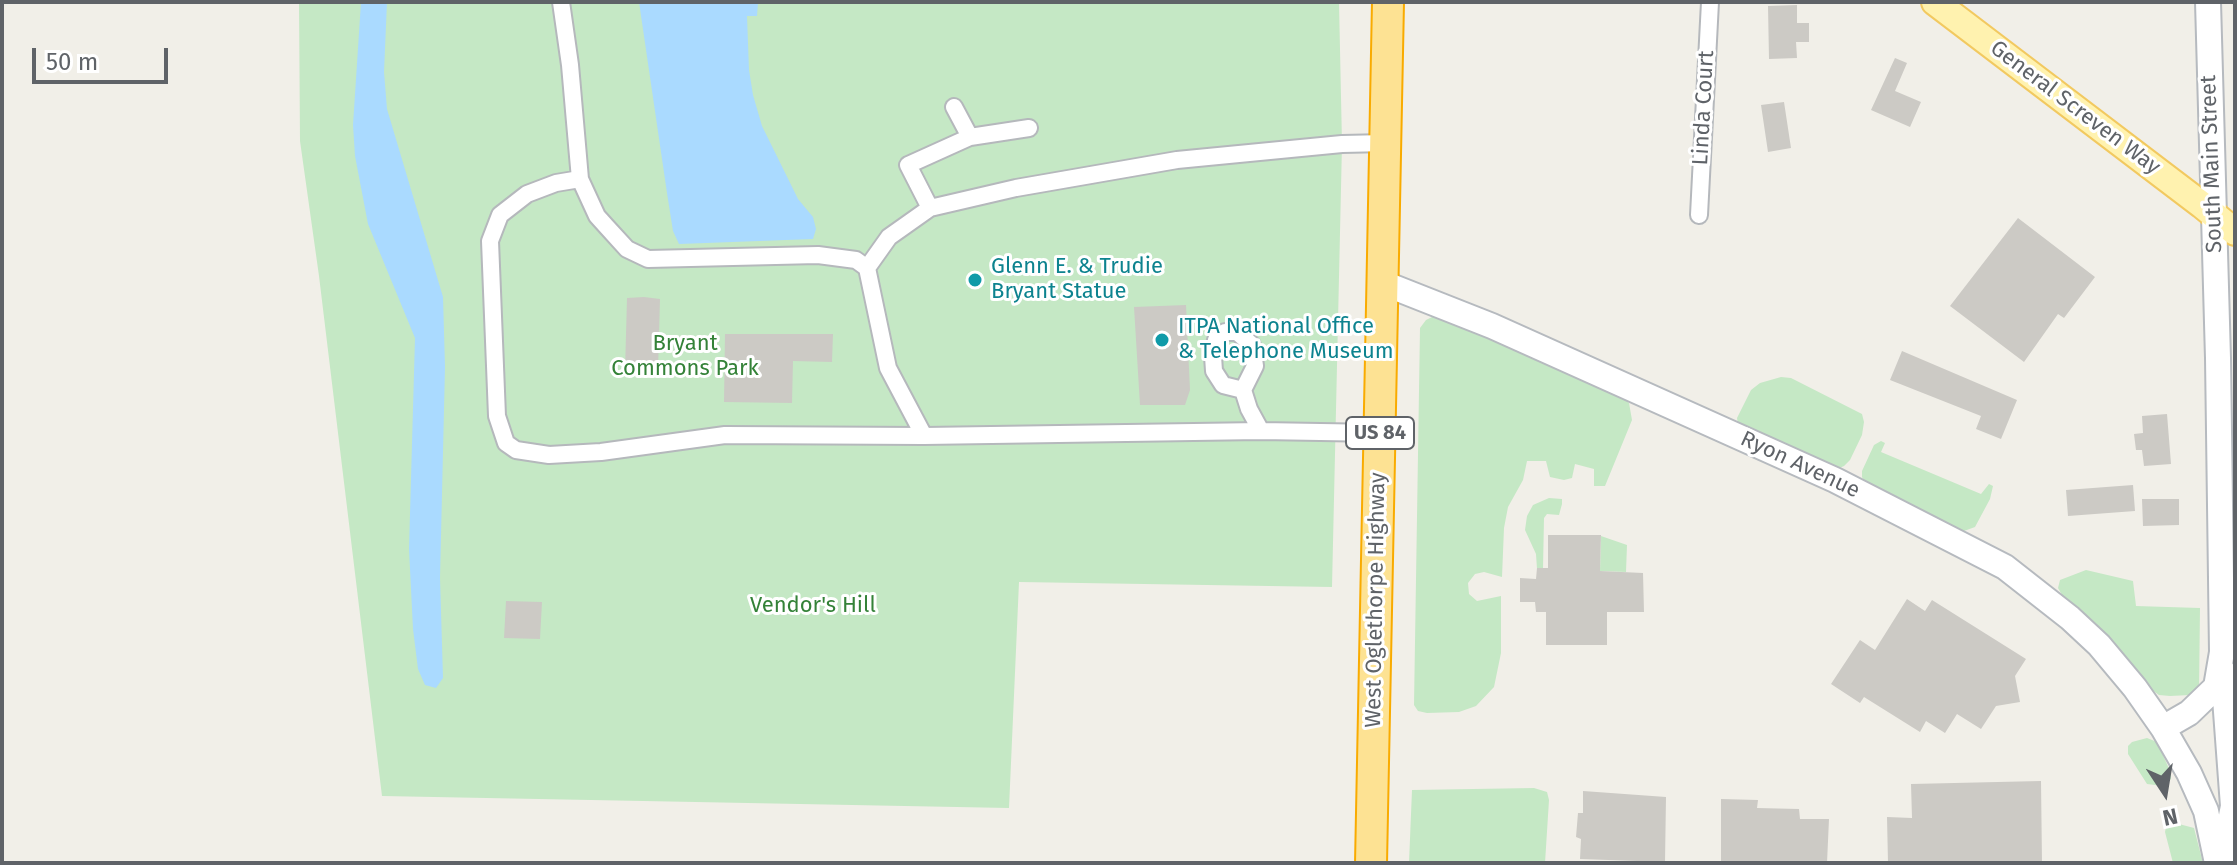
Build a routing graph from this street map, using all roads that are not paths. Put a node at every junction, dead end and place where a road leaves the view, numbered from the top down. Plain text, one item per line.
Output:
1 (561, 2) edge
2 (1388, 2) edge
3 (1710, 2) edge
4 (1935, 2) edge
5 (2208, 2) edge
6 (954, 107) dead end
7 (1029, 128) dead end
8 (970, 137) junction
9 (1386, 143) junction
10 (580, 179) junction
11 (930, 208) junction
12 (1699, 215) dead end
13 (2213, 215) junction
14 (2235, 232) edge
15 (867, 268) junction
16 (1383, 283) junction
17 (1243, 390) dead end
18 (1261, 431) junction
19 (1380, 433) junction
20 (924, 436) junction
21 (2222, 652) junction
22 (2163, 728) junction
23 (1371, 863) edge
24 (2219, 863) edge

1 - 10 street
2 - 9 highway, West Oglethorpe Highway / US 84
3 - 12 street, Linda Court
4 - 13 main road, General Screven Way
5 - 13 street, South Main Street
6 - 8 street
7 - 8 street
8 - 11 street
9 - 11 street
9 - 16 highway, West Oglethorpe Highway / US 84
10 - 15 street
10 - 20 street
11 - 15 street
13 - 14 main road, General Screven Way
13 - 21 street, South Main Street
15 - 20 street
16 - 19 highway, West Oglethorpe Highway / US 84
16 - 22 street, Ryon Avenue
17 - 18 street
18 - 19 street
18 - 20 street
19 - 23 highway, West Oglethorpe Highway / US 84
21 - 22 street, South Main Street
21 - 24 street
22 - 24 street

